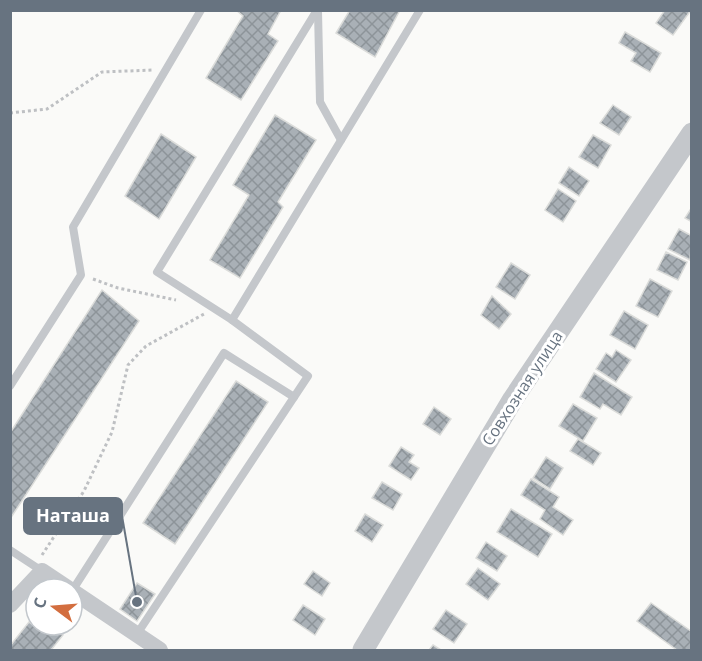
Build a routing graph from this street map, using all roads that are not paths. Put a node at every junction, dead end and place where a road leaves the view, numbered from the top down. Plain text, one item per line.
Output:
1 (201, 10) edge
2 (318, 10) edge
3 (420, 10) edge
4 (692, 133) edge
5 (341, 140) junction
6 (232, 320) junction
7 (10, 386) edge
8 (294, 396) junction
9 (10, 550) edge
10 (38, 568) junction
11 (52, 577) edge
12 (79, 577) edge
13 (84, 599) edge
14 (10, 605) edge
15 (137, 634) junction
16 (160, 651) edge
17 (363, 651) edge

1 - 7 lane
2 - 5 lane
2 - 6 lane
3 - 5 lane
4 - 17 street, Совхозная улица
5 - 6 lane
6 - 8 lane
8 - 12 lane
8 - 15 lane
9 - 10 lane
10 - 11 street
10 - 14 street
13 - 15 street
15 - 16 street

